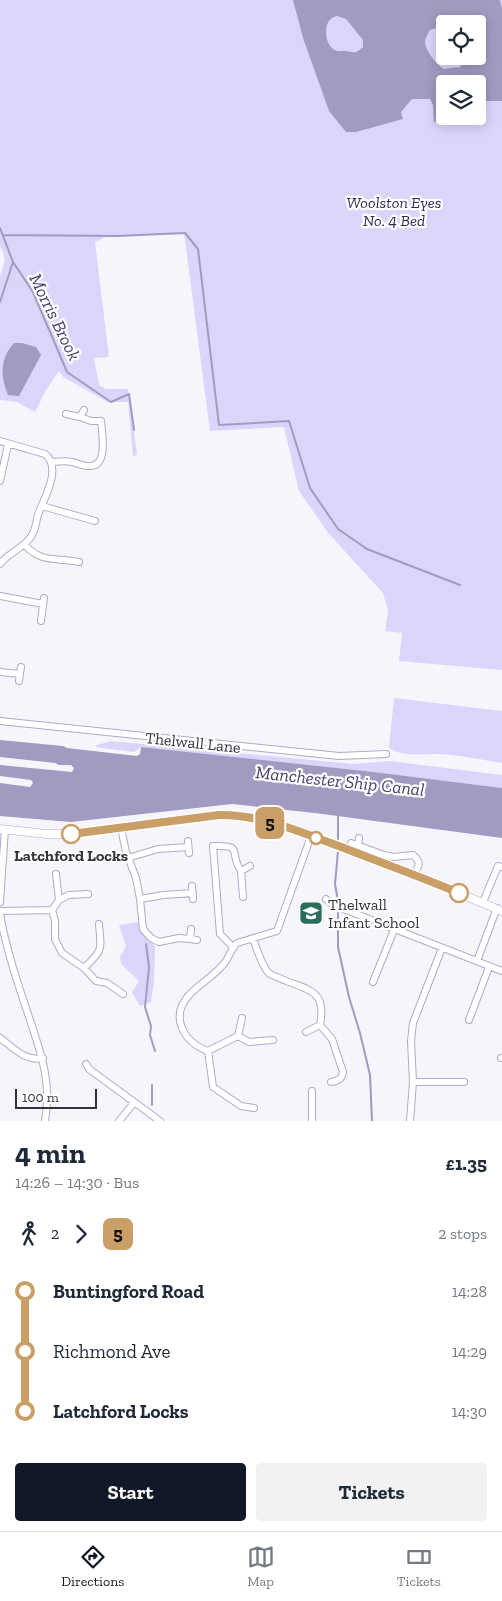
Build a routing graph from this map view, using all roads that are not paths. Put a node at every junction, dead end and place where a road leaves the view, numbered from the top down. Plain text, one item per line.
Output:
1 (84, 410) dead end
2 (66, 414) dead end
3 (80, 417) junction
4 (0, 441) edge
5 (8, 444) junction
6 (52, 462) junction
7 (0, 481) edge
8 (42, 506) junction
9 (95, 520) dead end
10 (24, 544) junction
11 (79, 562) dead end
12 (0, 564) edge
13 (0, 596) edge
14 (41, 622) dead end
15 (0, 672) edge
16 (20, 674) dead end
17 (0, 721) edge
18 (386, 754) dead end
19 (121, 828) junction
20 (2, 829) edge
21 (312, 836) junction
22 (359, 838) dead end
23 (188, 847) dead end
24 (128, 858) junction
25 (500, 864) edge
26 (250, 866) dead end
27 (241, 871) junction
28 (56, 874) dead end
29 (413, 874) junction
30 (193, 893) dead end
31 (88, 894) dead end
32 (243, 897) dead end
33 (140, 899) junction
34 (326, 899) dead end
35 (59, 900) junction
36 (0, 902) edge
37 (483, 902) junction
38 (52, 910) junction
39 (499, 910) edge
40 (0, 913) edge
41 (99, 924) dead end
42 (191, 929) dead end
43 (394, 930) junction
44 (253, 939) junction
45 (232, 947) junction
46 (442, 948) junction
47 (477, 961) junction
48 (490, 967) junction
49 (84, 968) junction
50 (502, 971) edge
51 (373, 982) dead end
52 (123, 994) dead end
53 (242, 1018) dead end
54 (469, 1020) dead end
55 (320, 1025) junction
56 (306, 1032) dead end
57 (238, 1036) junction
58 (0, 1038) edge
59 (273, 1040) dead end
60 (208, 1051) junction
61 (43, 1058) junction
62 (86, 1064) dead end
63 (332, 1082) dead end
64 (413, 1082) junction
65 (464, 1082) dead end
66 (312, 1091) dead end
67 (134, 1103) junction
68 (254, 1108) dead end
69 (45, 1121) edge
70 (119, 1121) edge
71 (160, 1121) edge
72 (312, 1121) edge
73 (410, 1121) edge

1 - 3 street
2 - 3 street
3 - 6 street
4 - 5 street
5 - 6 street
5 - 7 street
6 - 8 street
8 - 9 street
8 - 10 street
10 - 11 street
10 - 12 street
13 - 14 street
15 - 16 street
17 - 18 street, Thelwall Lane
19 - 20 main road
19 - 21 main road
19 - 24 street
20 - 36 street
21 - 29 main road
21 - 44 street
22 - 29 street
23 - 24 street
24 - 33 street
25 - 37 street
26 - 27 street
27 - 32 street
27 - 45 street
28 - 35 street
29 - 37 main road
30 - 33 street
31 - 35 street
33 - 42 street
34 - 43 street
35 - 38 street
37 - 39 main road
38 - 40 street
38 - 49 street
39 - 47 street
40 - 61 street
41 - 49 street
43 - 46 street
43 - 51 street
44 - 45 street
44 - 55 street
45 - 60 street
46 - 47 street
46 - 64 street
47 - 48 street
48 - 50 street
48 - 54 street
49 - 52 street
53 - 57 street
55 - 56 street
55 - 63 street
57 - 59 street
57 - 60 street
58 - 61 street
60 - 68 street
61 - 69 street
62 - 67 street
64 - 65 street
64 - 73 street
66 - 72 street
67 - 70 street
67 - 71 street

